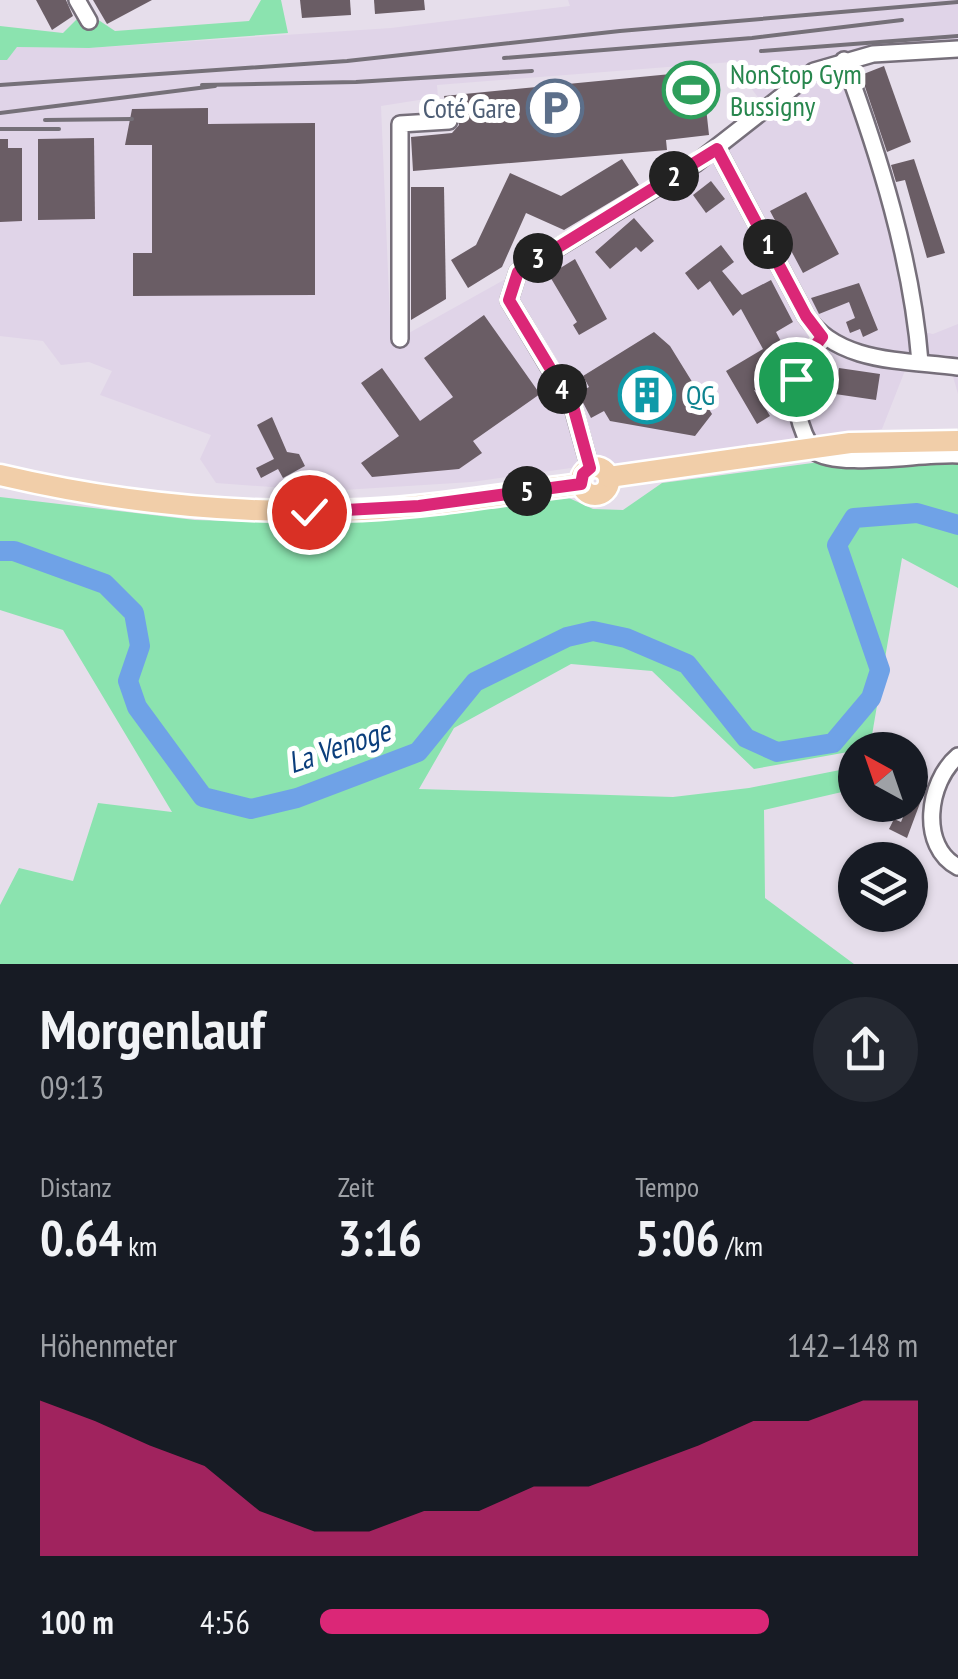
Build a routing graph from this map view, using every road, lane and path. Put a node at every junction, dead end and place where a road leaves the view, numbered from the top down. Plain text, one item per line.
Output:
1 (76, 0) edge
2 (90, 22) dead end
3 (958, 49) edge
4 (844, 60) junction
5 (449, 120) dead end
6 (717, 149) junction
7 (822, 337) junction
8 (400, 339) dead end
9 (920, 362) junction
10 (958, 367) edge
11 (958, 441) edge
12 (958, 456) edge
13 (0, 475) edge
14 (593, 476) junction
15 (950, 768) edge
16 (958, 867) edge

1 - 2 street
3 - 4 street
4 - 6 street
4 - 9 street
5 - 8 street
6 - 7 street
6 - 14 street
7 - 9 street
7 - 12 street
9 - 10 street
11 - 14 main road, bridge
13 - 14 main road
15 - 16 street

